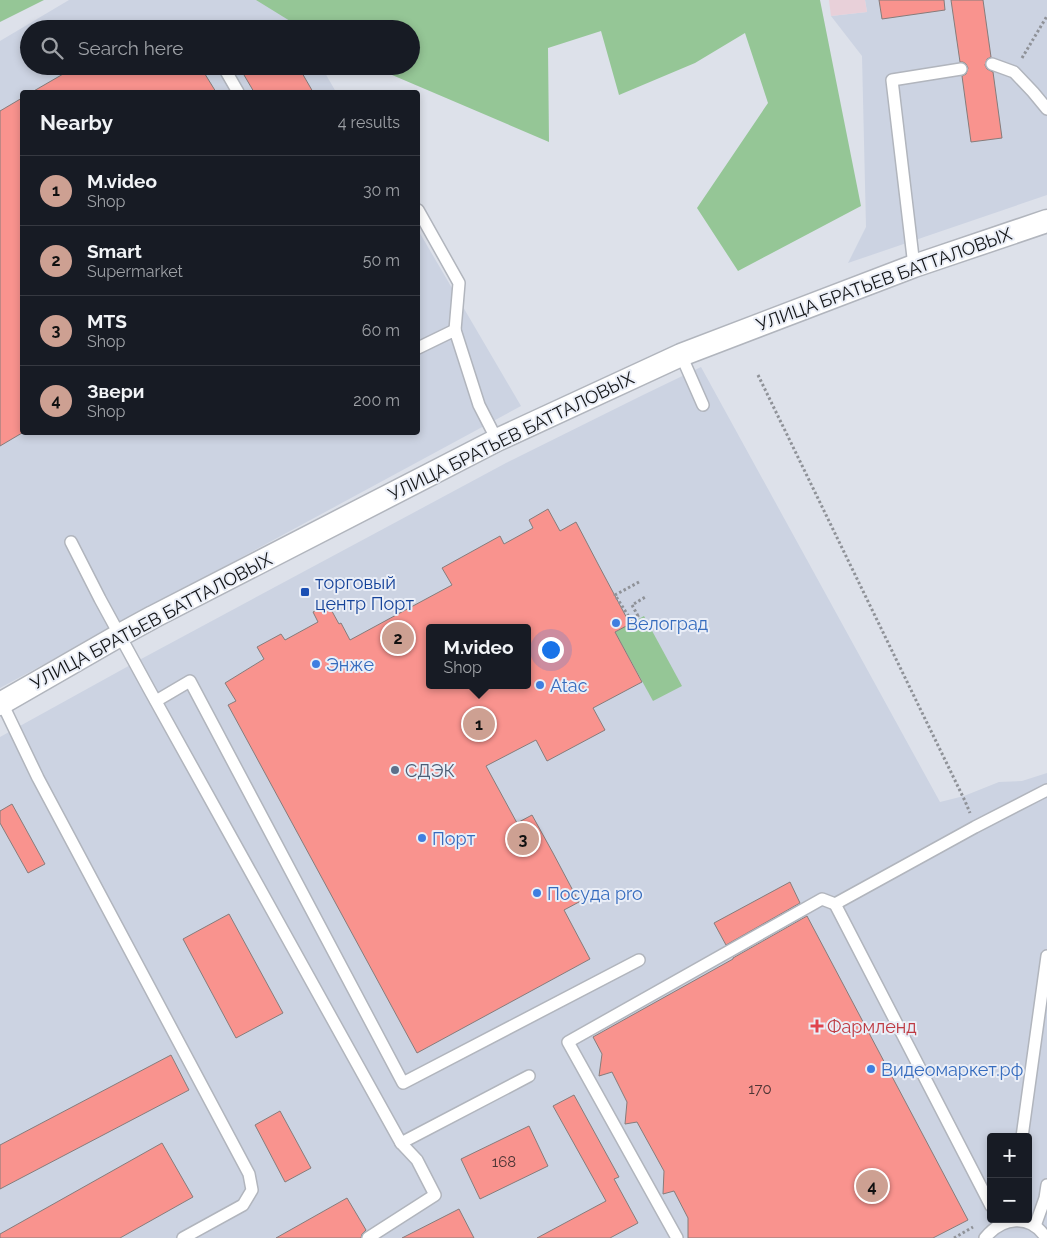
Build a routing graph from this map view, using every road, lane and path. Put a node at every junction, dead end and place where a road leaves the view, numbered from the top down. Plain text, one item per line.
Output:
1 (1047, 16) edge
2 (992, 64) dead end
3 (961, 69) dead end
4 (1014, 72) junction
5 (228, 75) edge
6 (237, 90) edge
7 (1047, 109) edge
8 (420, 214) edge
9 (1047, 221) edge
10 (914, 266) junction
11 (455, 330) junction
12 (420, 347) edge
13 (681, 355) junction
14 (758, 375) dead end
15 (703, 405) dead end
16 (497, 440) junction
17 (71, 542) dead end
18 (639, 582) dead end
19 (647, 596) dead end
20 (120, 635) junction
21 (156, 700) junction
22 (1, 704) edge
23 (1047, 790) edge
24 (966, 802) dead end
25 (835, 904) junction
26 (1047, 956) edge
27 (639, 960) dead end
28 (529, 1076) dead end
29 (1023, 1133) edge
30 (401, 1142) junction
31 (1047, 1185) edge
32 (987, 1198) edge
33 (1001, 1223) edge
34 (1027, 1223) edge
35 (1035, 1226) junction
36 (183, 1238) edge
37 (368, 1238) edge
38 (677, 1238) edge
39 (985, 1238) edge
40 (1046, 1238) edge

1 - 4 path
2 - 4 lane
3 - 10 lane
4 - 7 lane
5 - 6 lane
8 - 11 lane
9 - 10 street, УЛИЦА БРАТЬЕВ БАТТАЛОВЫХ
10 - 13 street, УЛИЦА БРАТЬЕВ БАТТАЛОВЫХ
11 - 12 lane
11 - 16 lane
13 - 15 lane
13 - 16 street, УЛИЦА БРАТЬЕВ БАТТАЛОВЫХ
14 - 24 path
16 - 20 street, УЛИЦА БРАТЬЕВ БАТТАЛОВЫХ
17 - 20 lane
18 - 19 path
20 - 21 lane
20 - 22 street, УЛИЦА БРАТЬЕВ БАТТАЛОВЫХ
21 - 27 lane
21 - 30 lane
22 - 36 lane
23 - 25 lane
25 - 32 lane
25 - 38 lane
26 - 29 lane
28 - 30 lane
30 - 37 lane
31 - 35 lane
33 - 39 lane
34 - 35 lane
35 - 40 lane

